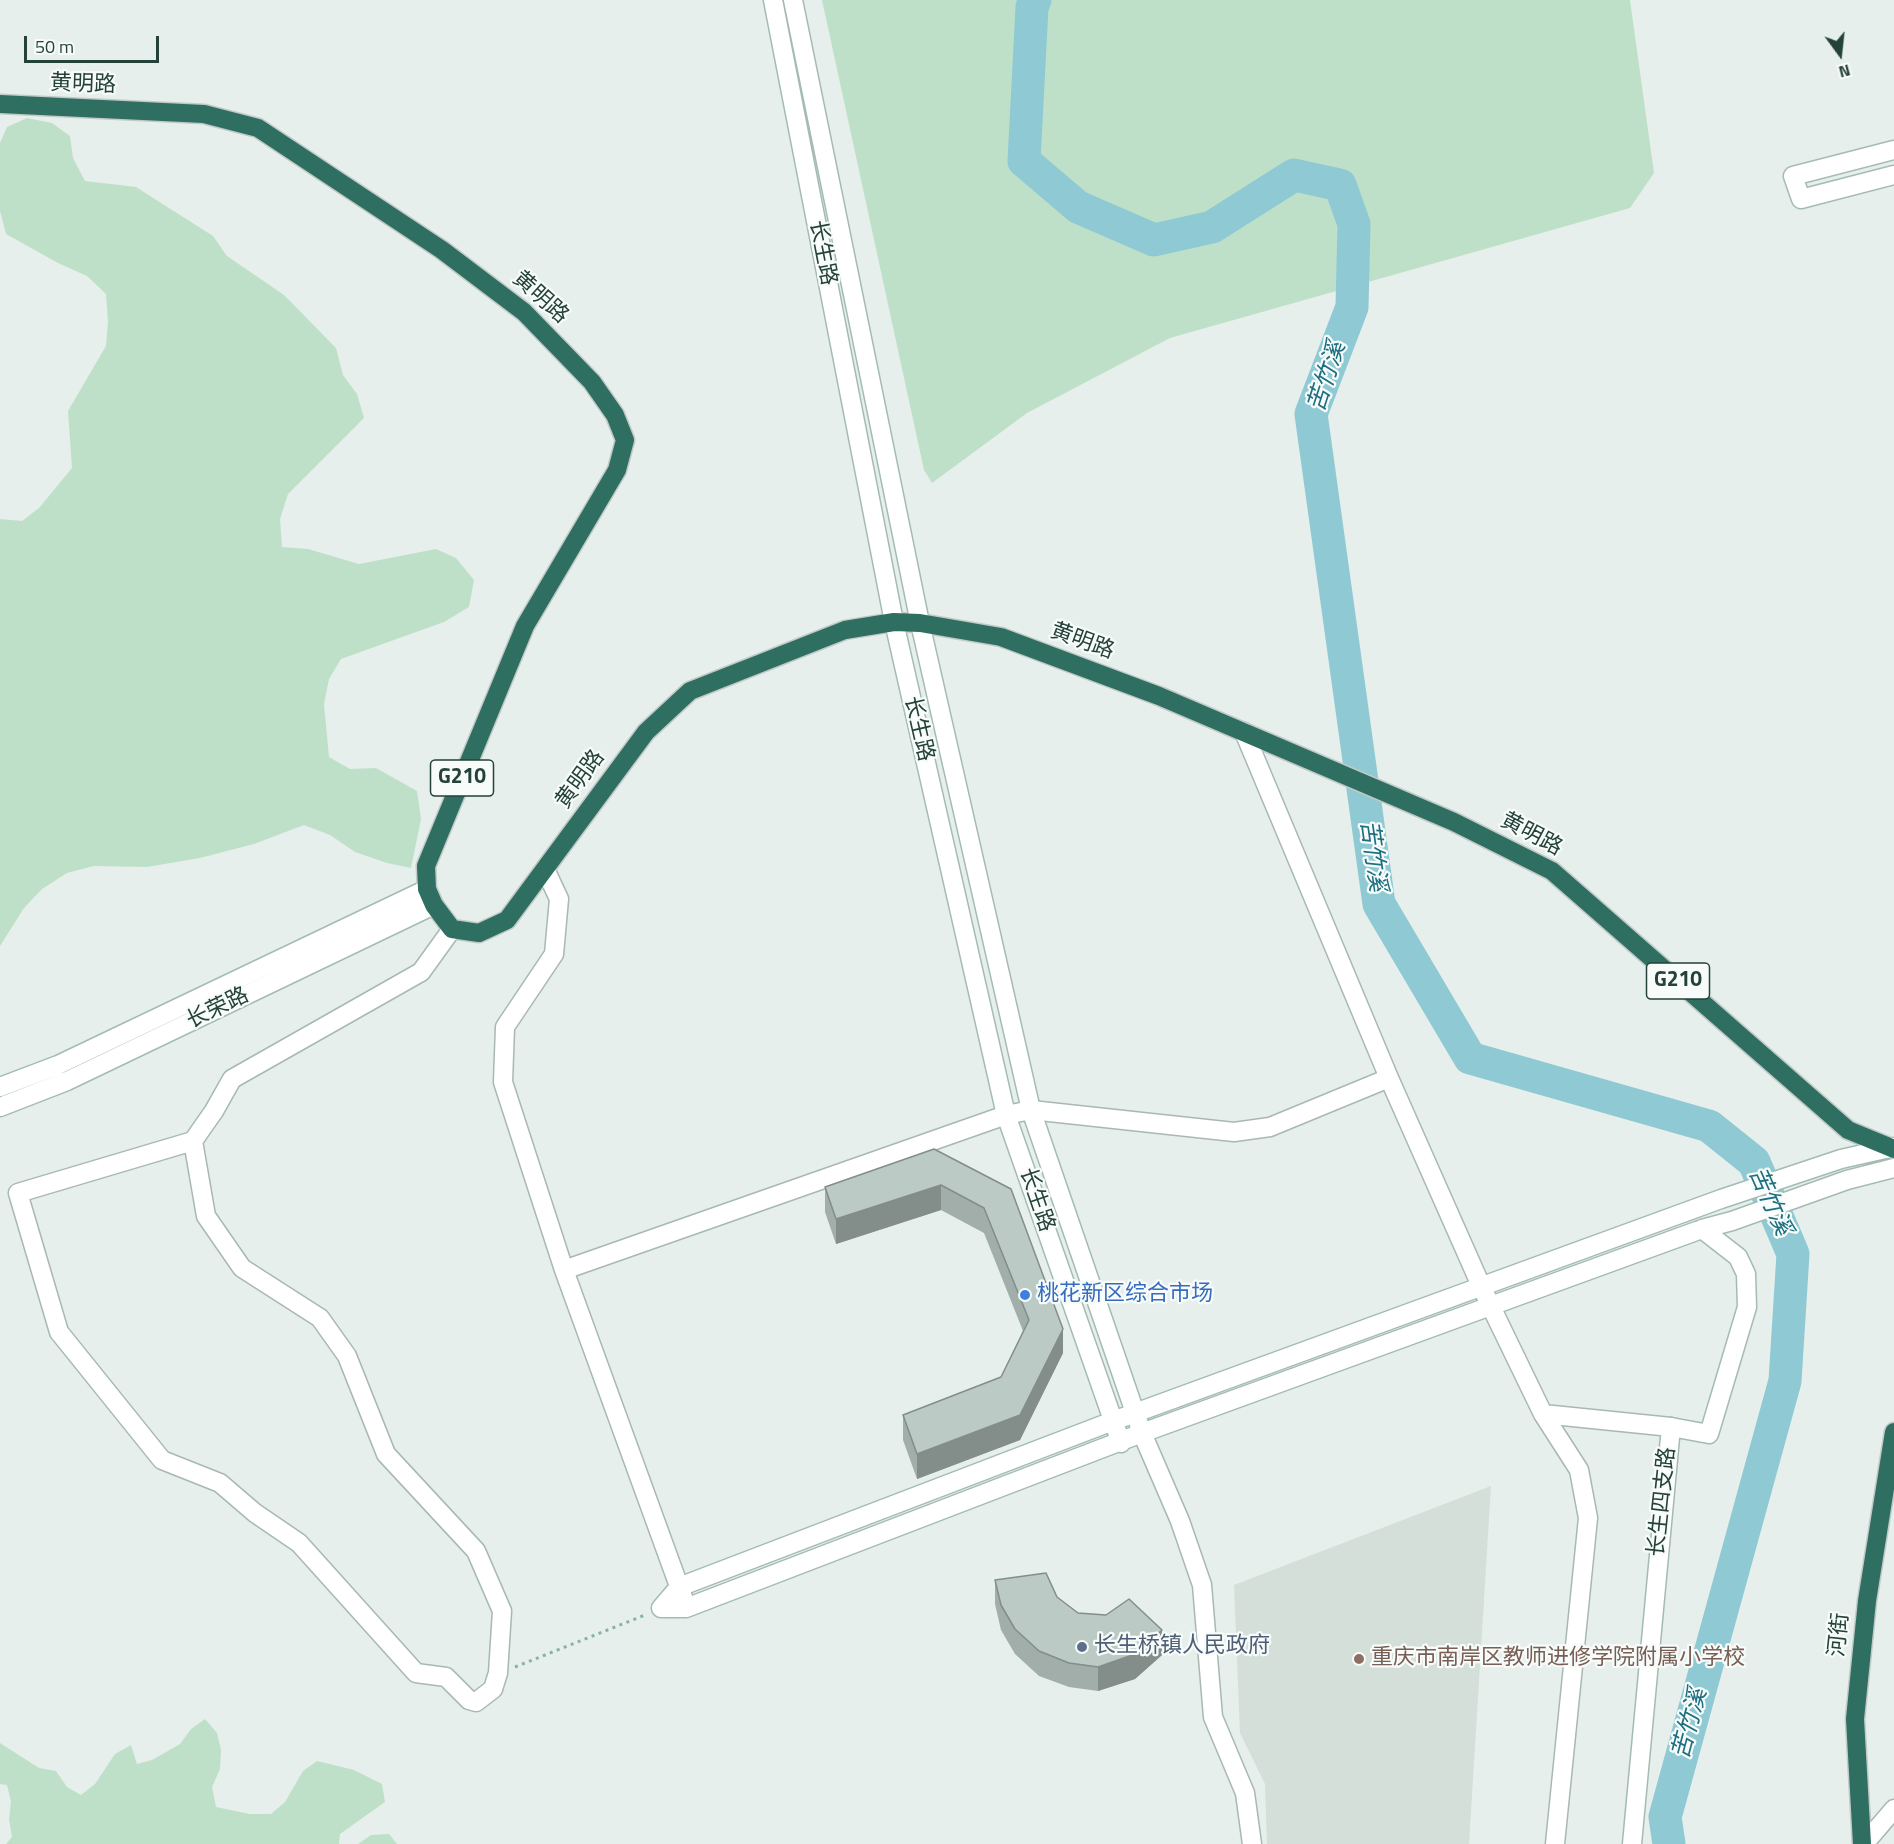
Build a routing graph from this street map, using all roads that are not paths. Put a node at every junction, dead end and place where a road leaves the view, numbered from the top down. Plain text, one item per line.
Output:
1 (773, 0) edge
2 (793, 0) edge
3 (0, 104) edge
4 (1894, 150) edge
5 (1894, 175) edge
6 (894, 622) junction
7 (920, 623) junction
8 (1244, 732) junction
9 (545, 868) junction
10 (431, 897) junction
11 (452, 929) junction
12 (1389, 1078) junction
13 (0, 1087) edge
14 (0, 1107) edge
15 (1031, 1110) junction
16 (1006, 1115) junction
17 (193, 1141) junction
18 (1893, 1148) edge
19 (1894, 1168) edge
20 (1702, 1229) junction
21 (564, 1270) junction
22 (1482, 1288) junction
23 (1490, 1306) junction
24 (1136, 1413) junction
25 (1543, 1414) junction
26 (1113, 1421) junction
27 (1671, 1428) junction
28 (1894, 1432) edge
29 (1142, 1433) junction
30 (1121, 1443) junction
31 (679, 1587) junction
32 (686, 1608) junction
33 (1894, 1809) edge
34 (1252, 1844) edge
35 (1555, 1844) edge
36 (1632, 1844) edge
37 (1863, 1844) edge

1 - 6 street, 长生路
2 - 7 street, 长生路
3 - 10 highway, 黄明路 / G210
4 - 5 street
6 - 7 highway, 黄明路 / G210
6 - 9 highway, 黄明路 / G210
6 - 16 street, 长生路
7 - 8 highway, 黄明路 / G210
7 - 15 street, 长生路
8 - 12 street
8 - 18 highway, 黄明路 / G210
9 - 11 highway, 黄明路 / G210
9 - 21 street
10 - 11 highway
10 - 13 street, 长荣路
10 - 14 street, 长荣路
11 - 17 street
12 - 15 street
12 - 22 street
15 - 16 street
15 - 24 street, 长生路
16 - 21 street
16 - 26 street, 长生路
17 - 17 street
18 - 22 street
19 - 20 street
20 - 23 street
20 - 27 street, 长生四支路
21 - 31 street
22 - 23 street
22 - 24 street
23 - 25 street
23 - 29 street
24 - 26 street
24 - 29 street, 长生路
25 - 27 street
25 - 35 street
26 - 30 street, 长生路
26 - 31 street
27 - 36 street, 长生四支路
28 - 37 highway, 河街
29 - 30 street
29 - 34 street, 长生路
30 - 32 street
31 - 32 street
31 - 32 street
33 - 37 street

